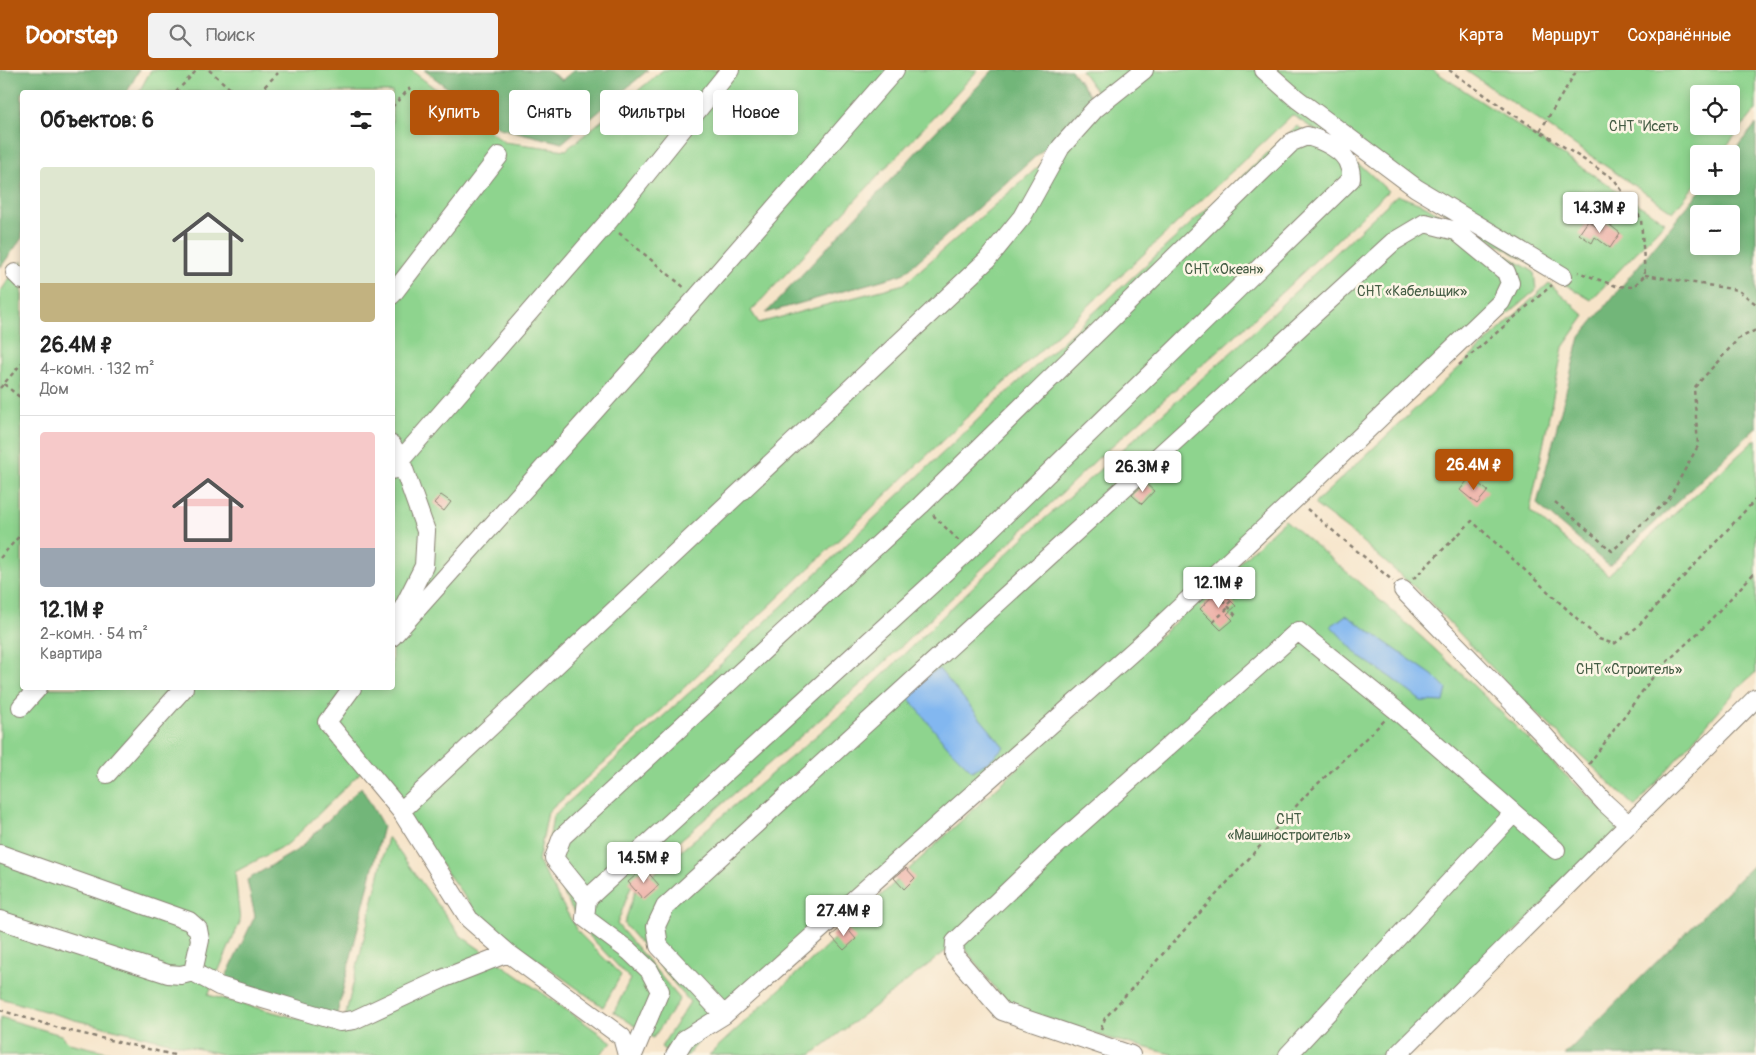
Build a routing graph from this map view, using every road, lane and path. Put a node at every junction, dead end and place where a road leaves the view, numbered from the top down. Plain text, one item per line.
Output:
1 (197, 70) edge
2 (209, 70) edge
3 (730, 70) edge
4 (895, 70) edge
5 (1144, 70) edge
6 (1264, 70) edge
7 (1578, 70) edge
8 (278, 73) dead end
9 (410, 88) dead end
10 (178, 90) edge
11 (232, 90) edge
12 (261, 90) edge
13 (395, 105) edge
14 (1540, 131) dead end
15 (500, 156) dead end
16 (607, 222) junction
17 (1645, 275) dead end
18 (1562, 276) dead end
19 (395, 291) edge
20 (696, 298) junction
21 (1756, 304) edge
22 (1756, 330) edge
23 (20, 365) edge
24 (4, 384) junction
25 (0, 388) edge
26 (20, 396) edge
27 (397, 465) edge
28 (1756, 498) edge
29 (1555, 502) dead end
30 (921, 505) junction
31 (20, 535) edge
32 (968, 551) junction
33 (0, 558) edge
34 (1756, 571) edge
35 (1252, 582) dead end
36 (1403, 590) joint
37 (1216, 593) dead end
38 (1228, 606) junction
39 (1236, 616) dead end
40 (1213, 622) dead end
41 (395, 624) edge
42 (395, 634) edge
43 (36, 690) edge
44 (182, 690) edge
45 (351, 690) edge
46 (1756, 698) edge
47 (21, 707) dead end
48 (1396, 710) junction
49 (108, 774) dead end
50 (1581, 774) junction
51 (401, 811) junction
52 (1513, 814) junction
53 (1629, 826) junction
54 (1556, 850) dead end
55 (0, 854) edge
56 (587, 899) junction
57 (0, 920) edge
58 (508, 952) junction
59 (193, 972) junction
60 (0, 1010) edge
61 (724, 1015) junction
62 (1096, 1044) junction
63 (174, 1055) edge
64 (627, 1055) edge
65 (633, 1055) edge
66 (675, 1055) edge
67 (1131, 1055) edge
68 (1288, 1055) edge
69 (1397, 1055) edge

1 - 10 path
2 - 11 path
3 - 16 street
4 - 20 street
5 - 51 street
6 - 18 street
7 - 14 path
8 - 12 path
9 - 13 path
15 - 19 street
16 - 20 path
16 - 27 street
17 - 21 path
20 - 42 street
22 - 29 path
23 - 24 path
24 - 25 path
24 - 26 path
27 - 41 street
28 - 36 path
30 - 32 path
30 - 32 street
30 - 56 street
31 - 33 path
32 - 56 street
34 - 50 path
35 - 38 path
36 - 50 street
37 - 38 path
38 - 39 path
38 - 40 path
43 - 47 street
44 - 49 street
45 - 51 street
46 - 53 street
48 - 52 street
48 - 62 path
48 - 62 street
50 - 53 street
51 - 58 street
52 - 54 street
52 - 68 street
53 - 69 street
55 - 59 street
56 - 65 street
57 - 59 street
58 - 59 street
58 - 64 street
60 - 63 path
61 - 61 street
61 - 66 street
62 - 67 street

